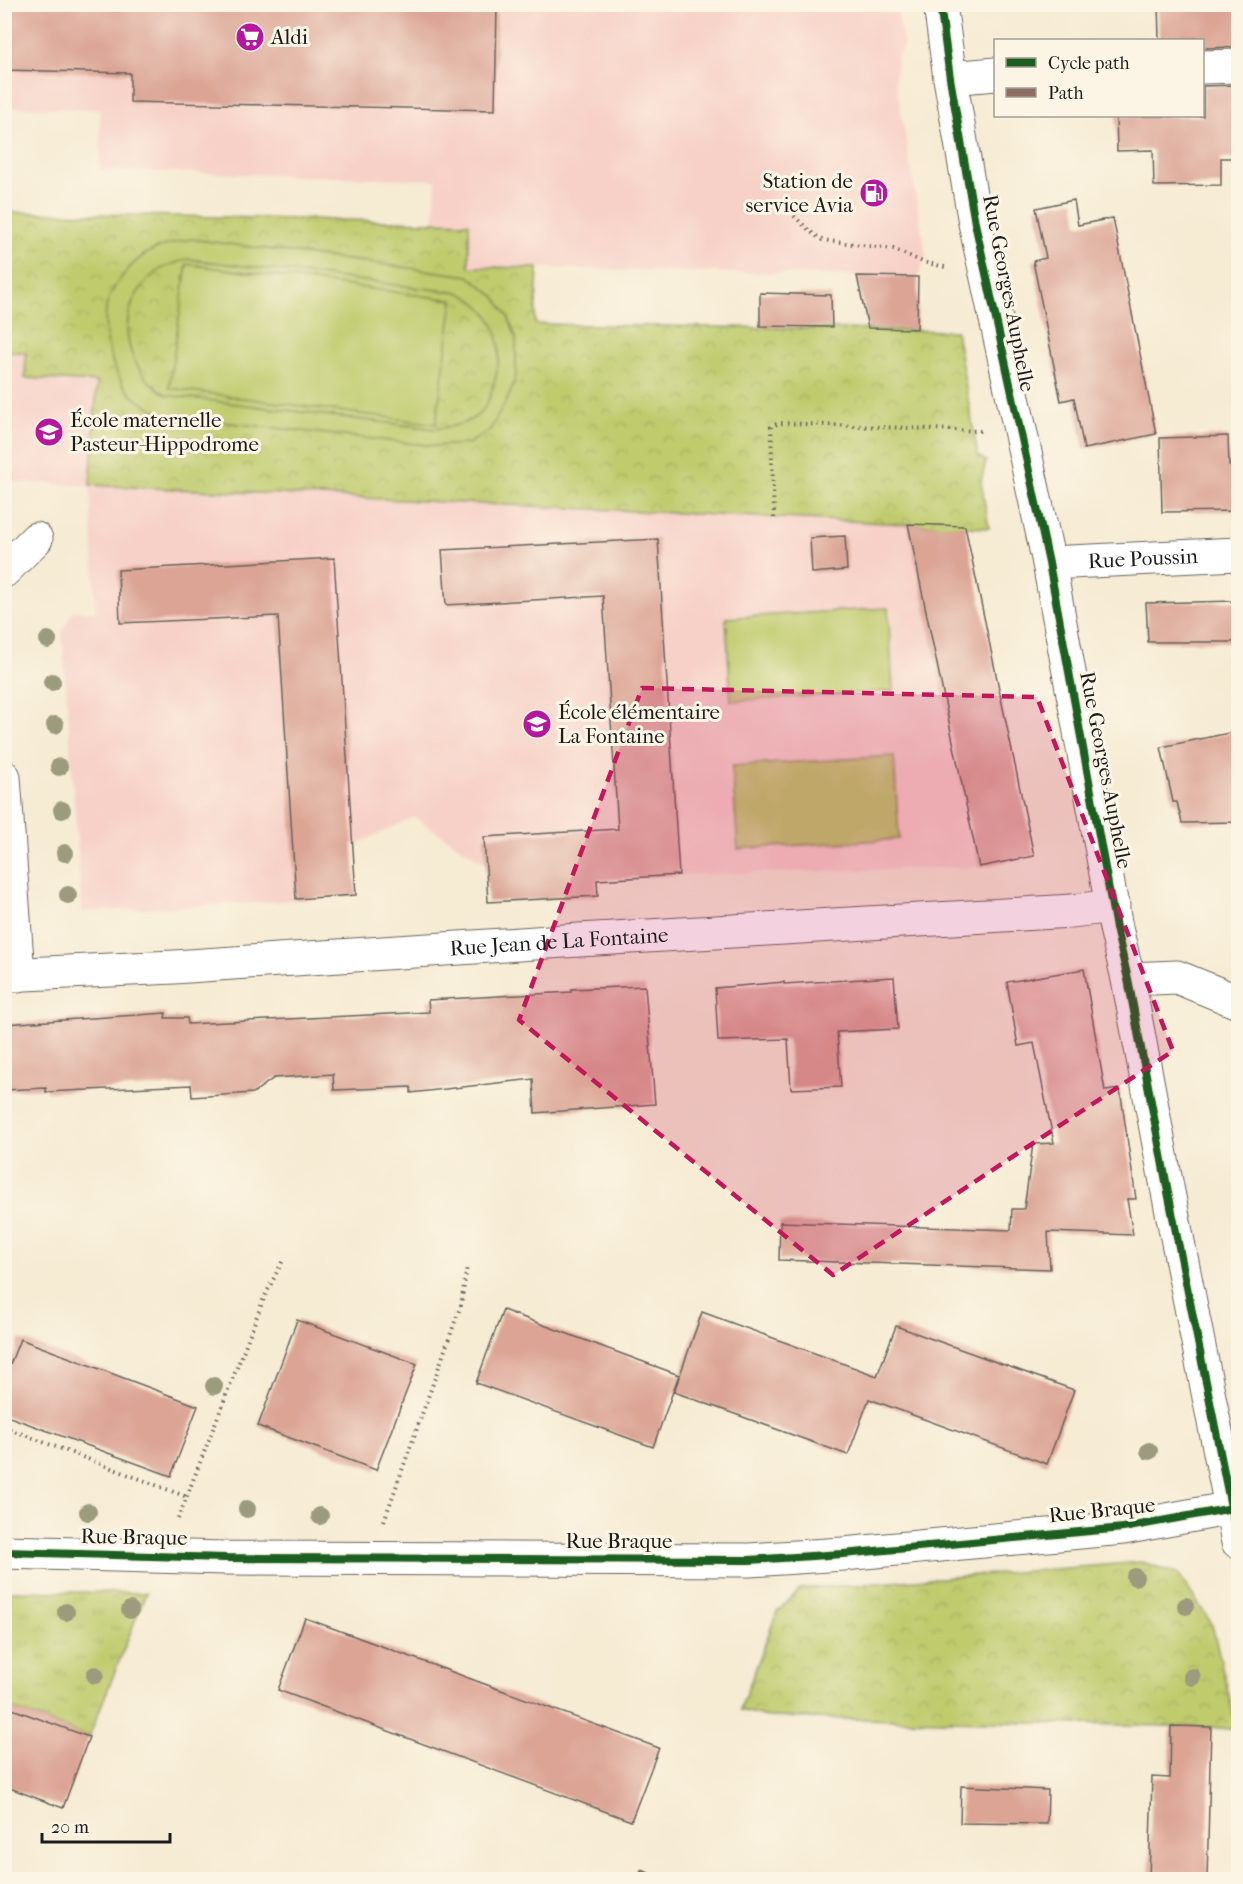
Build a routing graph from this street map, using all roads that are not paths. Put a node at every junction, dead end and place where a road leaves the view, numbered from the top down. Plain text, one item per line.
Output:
1 (940, 4) edge
2 (1239, 66) edge
3 (1204, 67) edge
4 (994, 74) edge
5 (950, 78) junction
6 (36, 539) dead end
7 (1239, 554) edge
8 (1049, 563) junction
9 (4, 571) edge
10 (4, 777) edge
11 (1113, 906) junction
12 (11, 975) edge
13 (1128, 980) junction
14 (1228, 997) edge
15 (1235, 1507) edge
16 (1239, 1542) edge
17 (4, 1552) edge

1 - 5 street, Rue Georges Auphelle
2 - 3 street
4 - 5 street
5 - 8 street, Rue Georges Auphelle
6 - 9 street
7 - 8 street, Rue Poussin
8 - 11 street, Rue Georges Auphelle
10 - 12 street
11 - 12 street, Rue Jean de La Fontaine
11 - 13 street, Rue Georges Auphelle
13 - 14 street
13 - 15 street, Rue Georges Auphelle
15 - 16 street, Rue Georges Auphelle
15 - 17 street, Rue Braque

